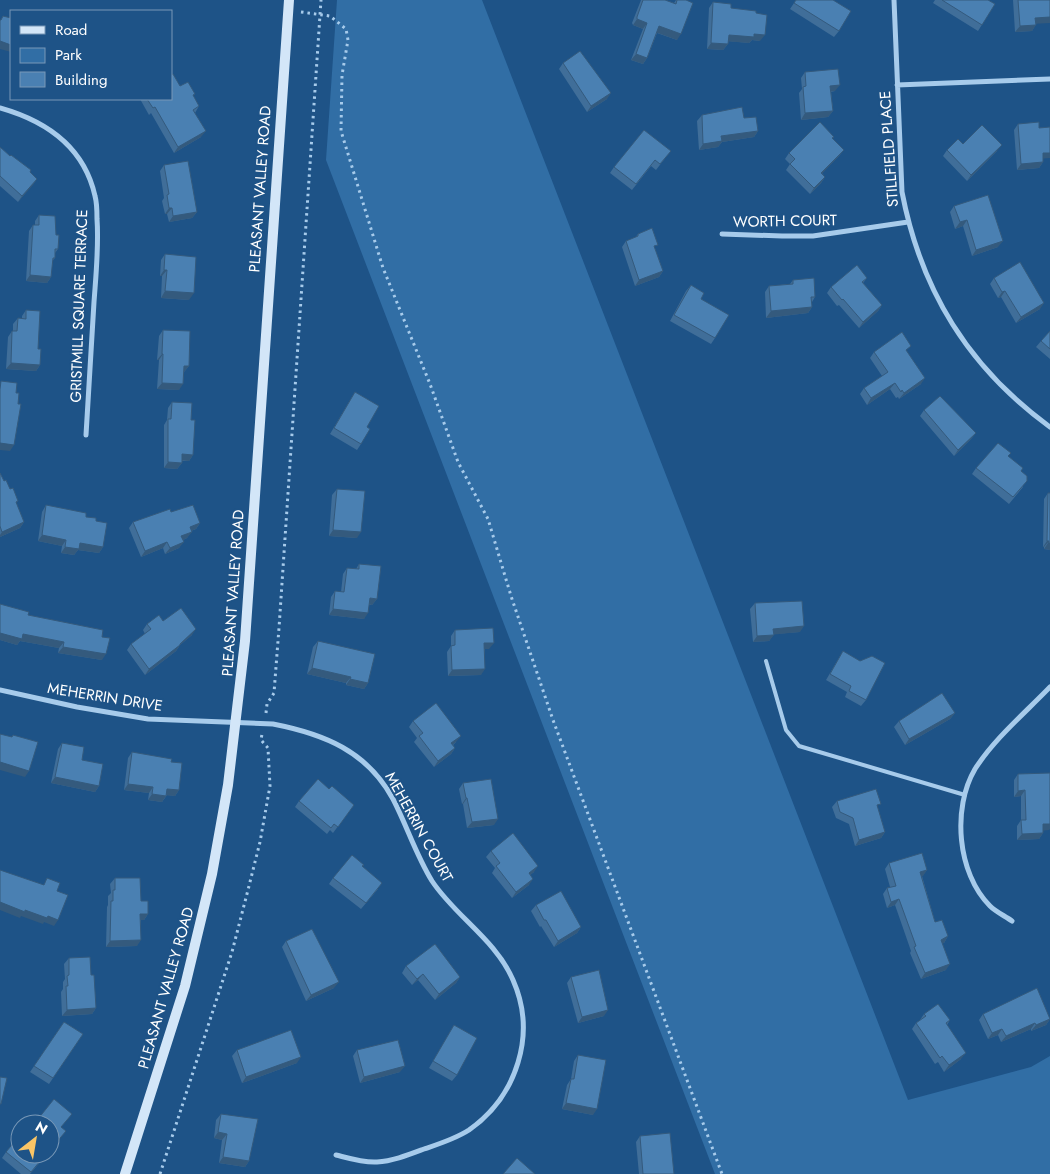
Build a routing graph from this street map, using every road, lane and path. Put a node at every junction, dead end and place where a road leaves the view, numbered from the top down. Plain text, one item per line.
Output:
1 (321, 0) edge
2 (894, 0) edge
3 (288, 5) edge
4 (319, 15) junction
5 (1050, 79) edge
6 (897, 85) junction
7 (0, 108) edge
8 (908, 222) junction
9 (722, 234) dead end
10 (1050, 427) edge
11 (86, 435) dead end
12 (766, 661) dead end
13 (1050, 687) edge
14 (0, 690) edge
15 (237, 723) junction
16 (264, 724) junction
17 (965, 795) junction
18 (1012, 921) dead end
19 (336, 1155) dead end
20 (125, 1174) edge
21 (160, 1174) edge
22 (722, 1174) edge

1 - 4 path
2 - 6 street, STILLFIELD PLACE
3 - 4 path
3 - 15 main road, PLEASANT VALLEY ROAD
4 - 16 path
4 - 22 path
5 - 6 street
6 - 8 street, STILLFIELD PLACE
7 - 11 street, GRISTMILL SQUARE TERRACE
8 - 9 street, WORTH COURT
8 - 10 street, STILLFIELD PLACE
12 - 17 lane
13 - 17 street
14 - 15 street, MEHERRIN DRIVE
15 - 16 street, MEHERRIN COURT
15 - 20 main road, PLEASANT VALLEY ROAD
16 - 19 street, MEHERRIN COURT
16 - 21 path
17 - 18 street

